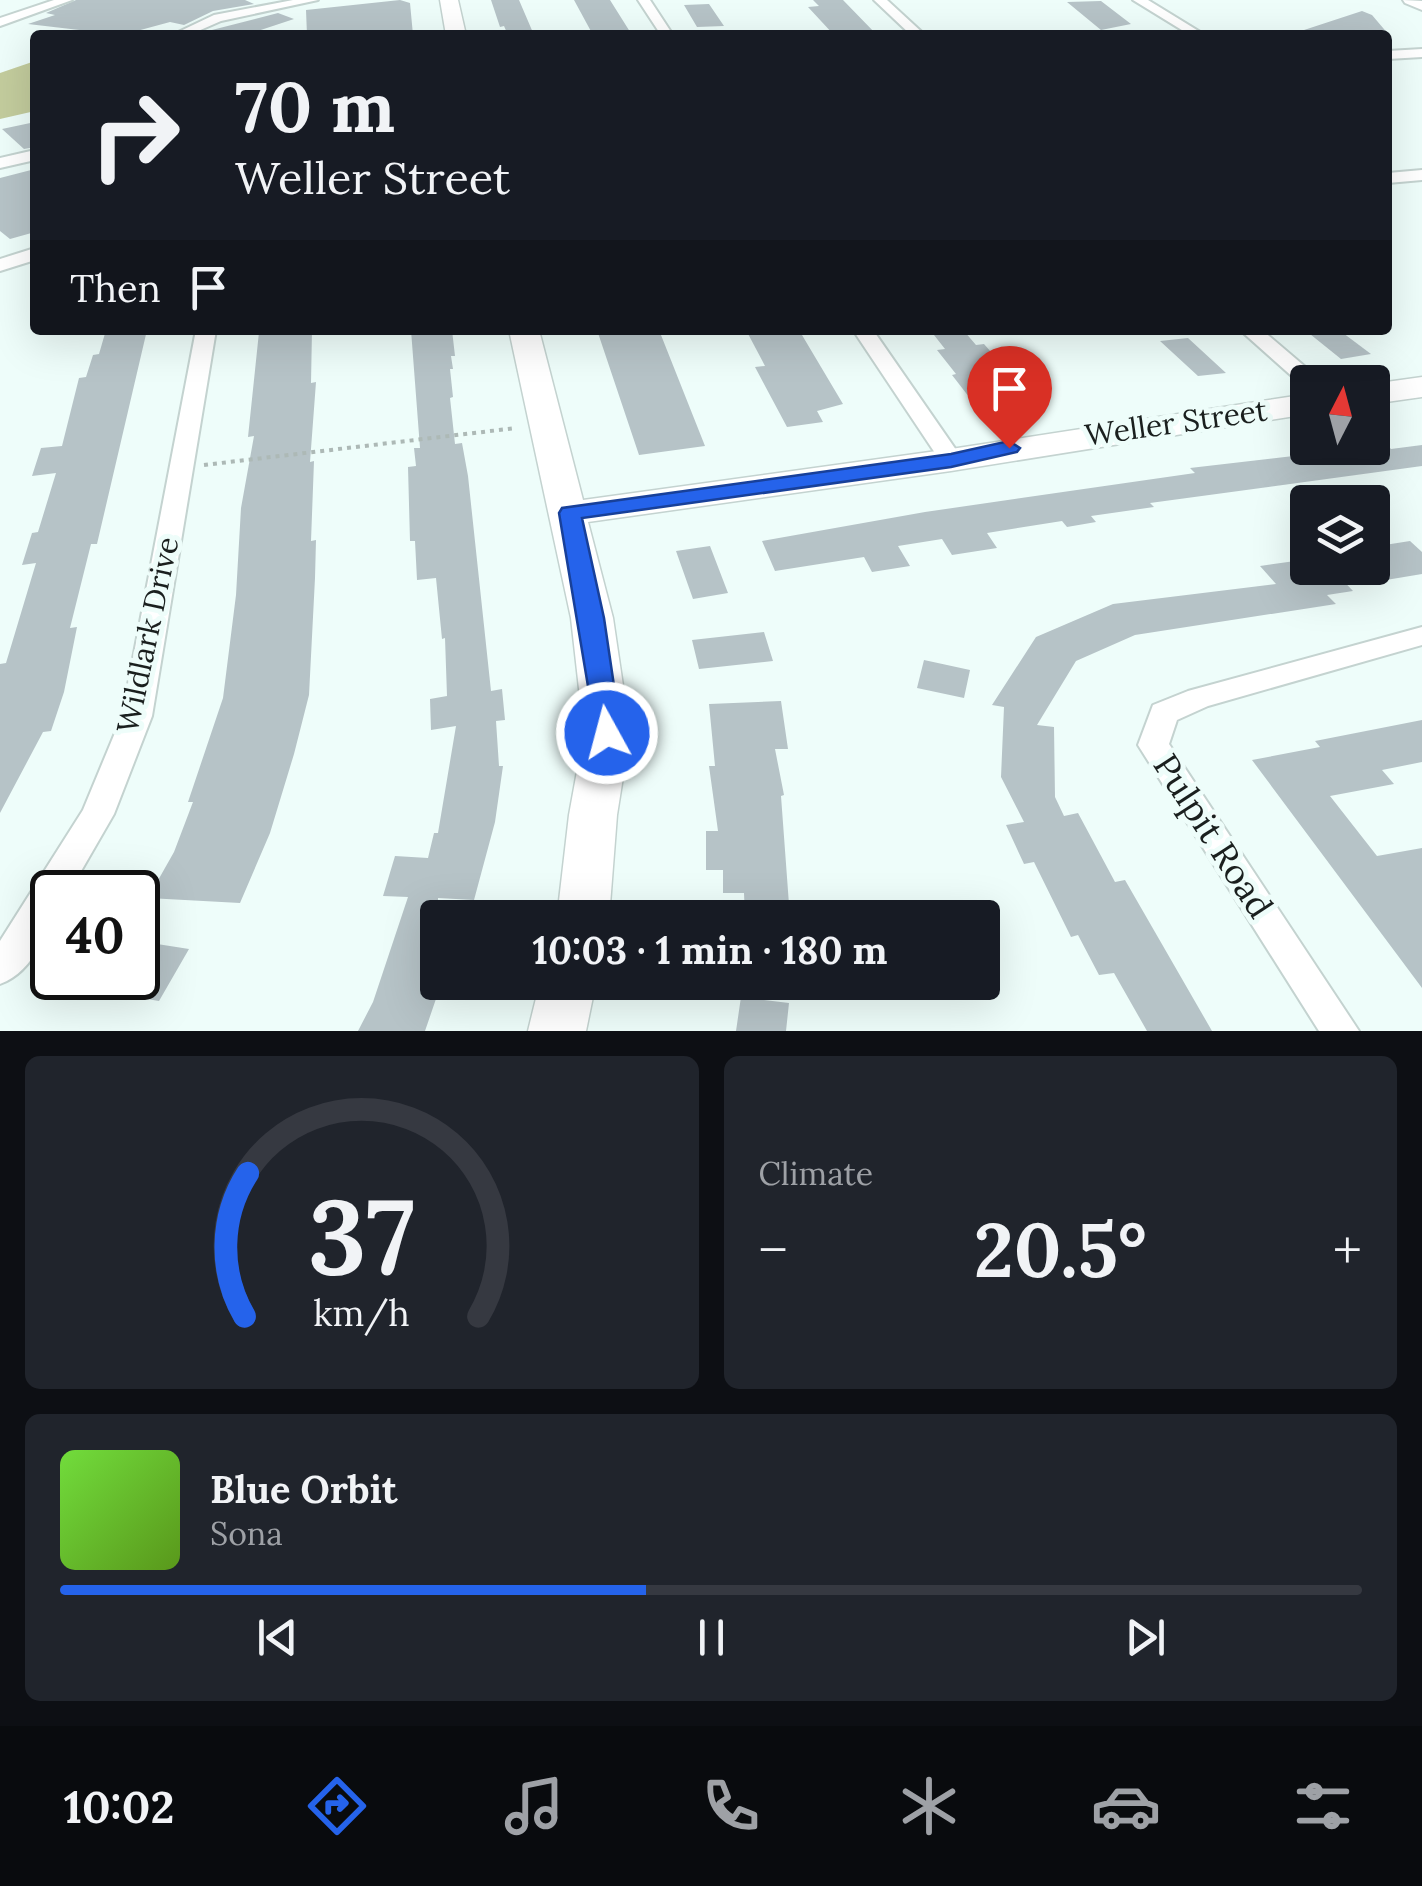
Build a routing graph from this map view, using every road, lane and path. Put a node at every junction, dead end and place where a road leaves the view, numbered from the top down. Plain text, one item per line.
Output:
1 (66, 0) edge
2 (312, 0) edge
3 (449, 0) edge
4 (644, 0) edge
5 (880, 0) edge
6 (1139, 0) edge
7 (1409, 0) edge
8 (1422, 6) edge
9 (0, 22) edge
10 (190, 30) edge
11 (455, 30) edge
12 (663, 30) edge
13 (913, 30) edge
14 (1190, 30) edge
15 (1422, 53) edge
16 (1392, 56) edge
17 (30, 156) edge
18 (0, 163) edge
19 (1422, 174) edge
20 (1392, 178) edge
21 (30, 256) edge
22 (0, 265) edge
23 (205, 335) edge
24 (525, 335) edge
25 (866, 335) edge
26 (1256, 335) edge
27 (1292, 365) edge
28 (1422, 387) edge
29 (1390, 391) edge
30 (1290, 407) edge
31 (546, 424) junction
32 (951, 460) junction
33 (181, 468) junction
34 (570, 513) junction
35 (1422, 636) edge
36 (585, 900) edge
37 (0, 968) edge
38 (564, 1000) edge
39 (557, 1031) edge
40 (1340, 1031) edge

1 - 9 street
2 - 10 street
3 - 11 street
4 - 12 street
5 - 13 street
6 - 14 street
7 - 8 street
15 - 16 street
17 - 18 street
19 - 20 street
21 - 22 street
23 - 33 street, Wildlark Drive
24 - 31 street
25 - 32 street
26 - 27 street
28 - 29 street
30 - 32 street, Weller Street
31 - 33 path
31 - 34 street
32 - 34 street, Weller Street
33 - 37 street, Wildlark Drive
34 - 36 street
35 - 40 street, Pulpit Road
38 - 39 street

